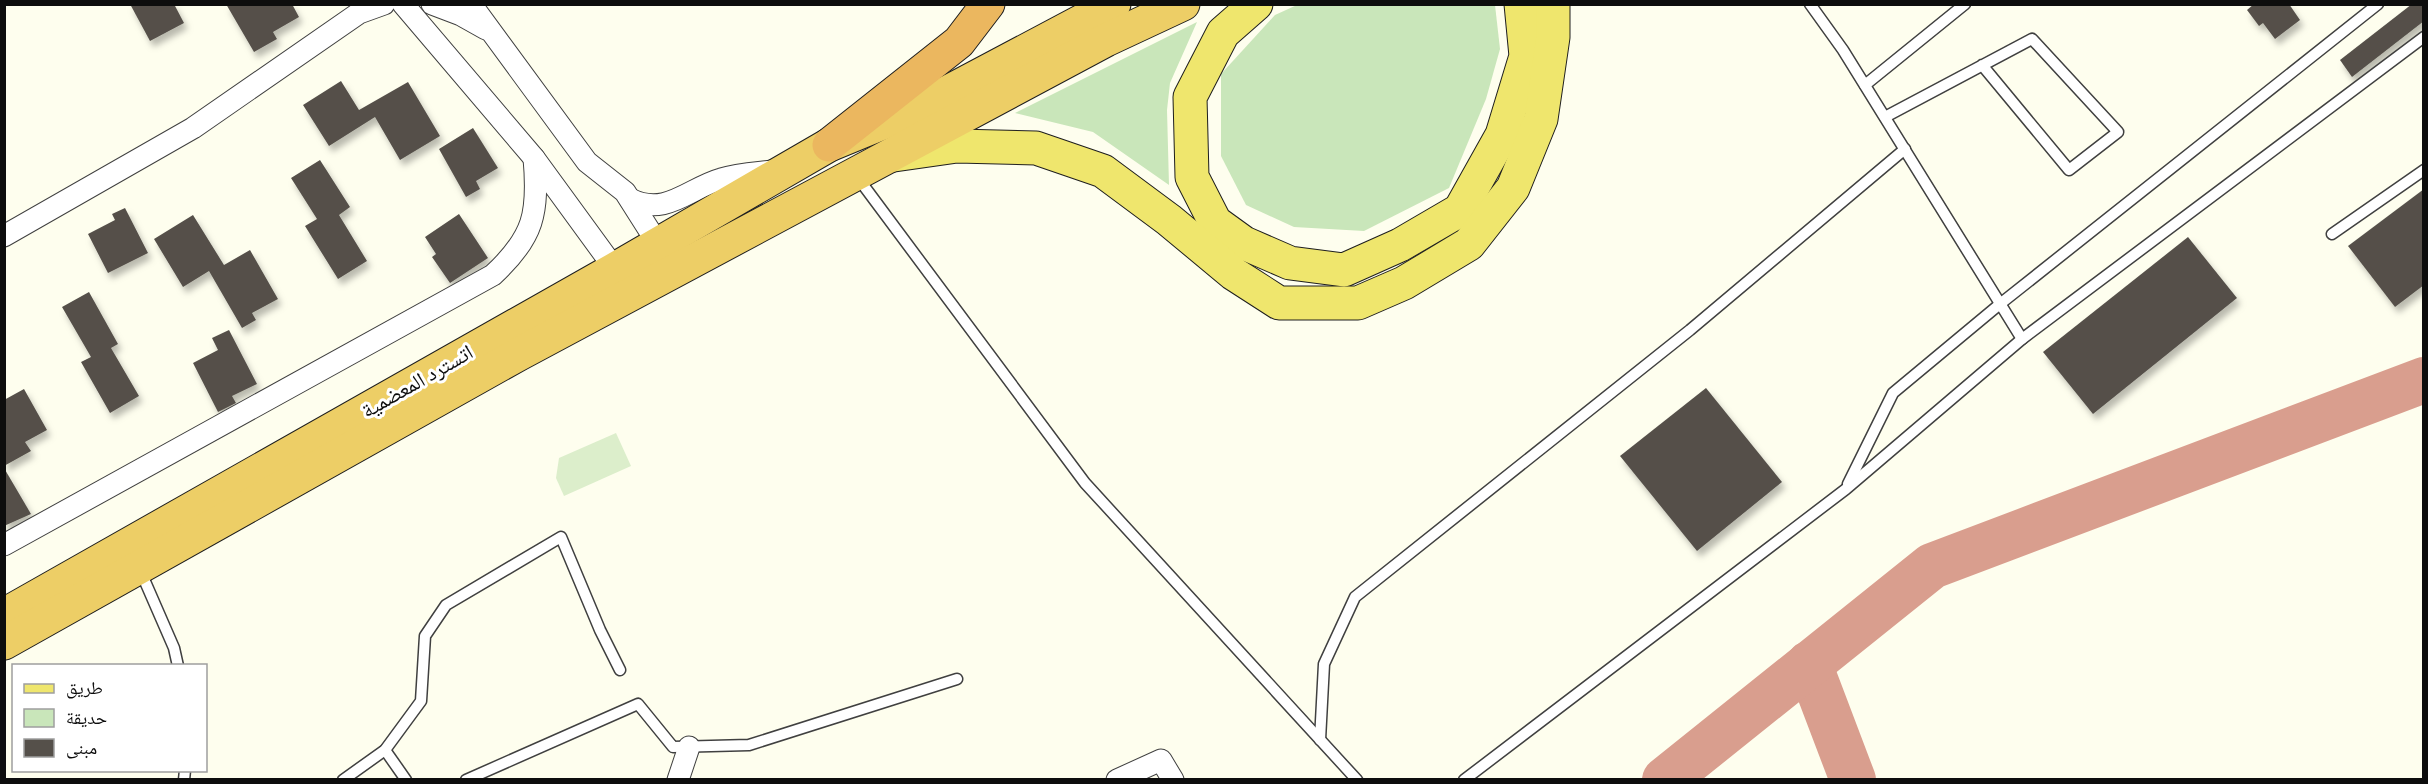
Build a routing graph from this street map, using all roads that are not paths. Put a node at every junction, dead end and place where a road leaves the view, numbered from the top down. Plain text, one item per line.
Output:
1 (384, 4) edge
2 (403, 4) edge
3 (432, 4) edge
4 (471, 4) edge
5 (988, 4) edge
6 (1060, 4) edge
7 (1114, 4) edge
8 (1183, 4) edge
9 (1256, 4) edge
10 (1521, 4) edge
11 (1553, 4) edge
12 (1810, 4) edge
13 (1965, 4) edge
14 (2378, 4) edge
15 (495, 35) junction
16 (2424, 37) edge
17 (1982, 65) junction
18 (1865, 85) junction
19 (914, 110) junction
20 (1885, 117) junction
21 (829, 145) junction
22 (1905, 149) junction
23 (894, 155) junction
24 (534, 158) junction
25 (785, 170) junction
26 (2424, 170) edge
27 (856, 176) junction
28 (630, 199) junction
29 (2332, 234) dead end
30 (4, 236) edge
31 (658, 244) junction
32 (615, 269) junction
33 (2000, 304) junction
34 (2022, 339) junction
35 (1845, 489) junction
36 (4, 545) edge
37 (139, 567) junction
38 (4, 615) edge
39 (4, 643) edge
40 (178, 664) edge
41 (620, 669) dead end
42 (957, 679) dead end
43 (1320, 740) junction
44 (689, 747) junction
45 (385, 750) junction
46 (343, 780) edge
47 (406, 780) edge
48 (466, 780) edge
49 (678, 780) edge
50 (1117, 780) edge
51 (1173, 780) edge
52 (1357, 780) edge
53 (1464, 780) edge

1 - 30 street
2 - 24 street
3 - 15 street
4 - 15 street
5 - 21 highway
6 - 19 highway
7 - 19 highway
8 - 23 highway
9 - 10 main road
11 - 23 main road
12 - 18 lane
13 - 18 lane
14 - 33 lane
15 - 28 street
16 - 34 lane
17 - 17 lane
17 - 20 lane
18 - 20 lane
19 - 21 highway, اتسترد المعضمية
20 - 22 lane
21 - 25 highway, اتسترد المعضمية
22 - 33 lane
22 - 43 lane
23 - 27 highway
24 - 32 street
24 - 36 street
25 - 28 street
25 - 31 highway, اتسترد المعضمية
26 - 29 lane
27 - 37 highway
27 - 43 lane
28 - 31 street
31 - 32 highway, اتسترد المعضمية
32 - 38 highway, اتسترد المعضمية
33 - 34 lane
33 - 35 lane
34 - 35 lane
35 - 53 lane
37 - 39 highway
37 - 40 lane
41 - 45 lane
42 - 44 lane
43 - 52 lane
44 - 48 lane
44 - 49 street
45 - 46 lane
45 - 47 lane
50 - 51 street

